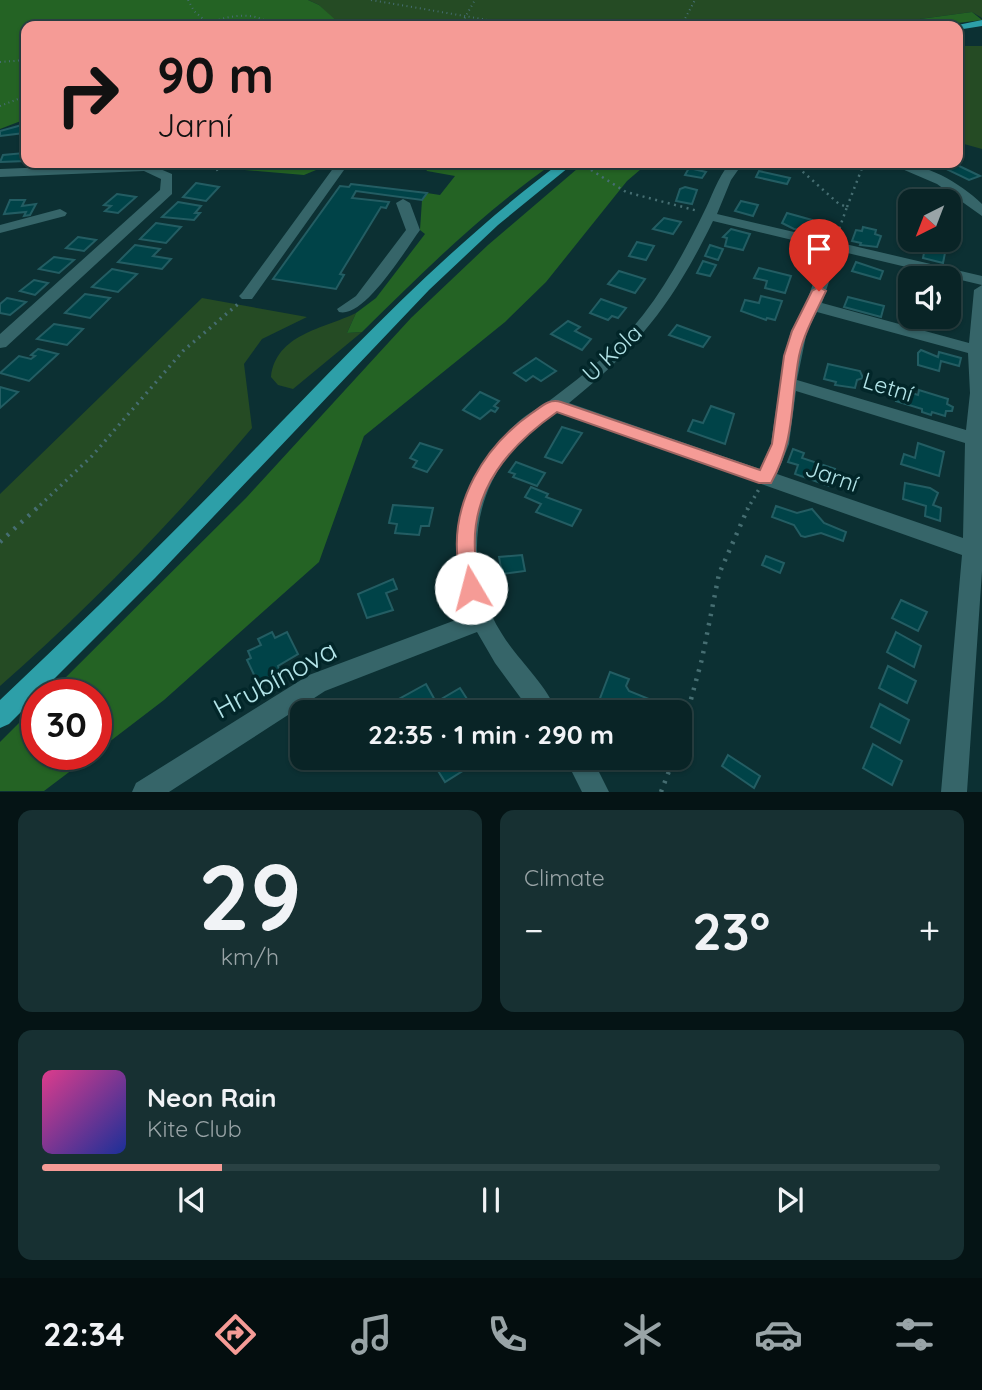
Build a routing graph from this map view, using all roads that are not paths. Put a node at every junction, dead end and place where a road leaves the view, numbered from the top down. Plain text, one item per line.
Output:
1 (982, 23) edge
2 (963, 26) edge
3 (37, 168) edge
4 (148, 168) edge
5 (339, 168) edge
6 (561, 168) edge
7 (734, 168) edge
8 (908, 168) edge
9 (0, 173) edge
10 (403, 203) dead end
11 (982, 212) edge
12 (60, 213) dead end
13 (709, 216) junction
14 (0, 229) edge
15 (834, 246) junction
16 (982, 281) edge
17 (982, 290) edge
18 (247, 296) road end
19 (813, 306) junction
20 (345, 309) dead end
21 (0, 343) edge
22 (976, 350) junction
23 (788, 383) junction
24 (981, 393) edge
25 (555, 405) junction
26 (974, 439) junction
27 (765, 479) junction
28 (973, 551) junction
29 (482, 620) junction
30 (974, 652) edge
31 (536, 700) edge
32 (0, 716) edge
33 (584, 770) edge
34 (145, 792) edge
35 (596, 792) edge
36 (954, 792) edge

1 - 2 main road
3 - 9 street
4 - 21 street
5 - 18 street
6 - 32 main road
7 - 13 street, U Kola
8 - 11 street
10 - 20 street
12 - 14 street
13 - 15 street
13 - 25 street, U Kola
15 - 16 street
15 - 19 street
17 - 22 street
19 - 22 street
19 - 23 street
22 - 24 street
23 - 26 street, Letní
23 - 27 street
24 - 26 street
25 - 27 street, Jarní
25 - 29 street, U Kola
26 - 28 street
27 - 28 street, Jarní
28 - 30 street
29 - 31 street, U Kola
29 - 34 street, Hrubínova
30 - 36 street
33 - 35 street

